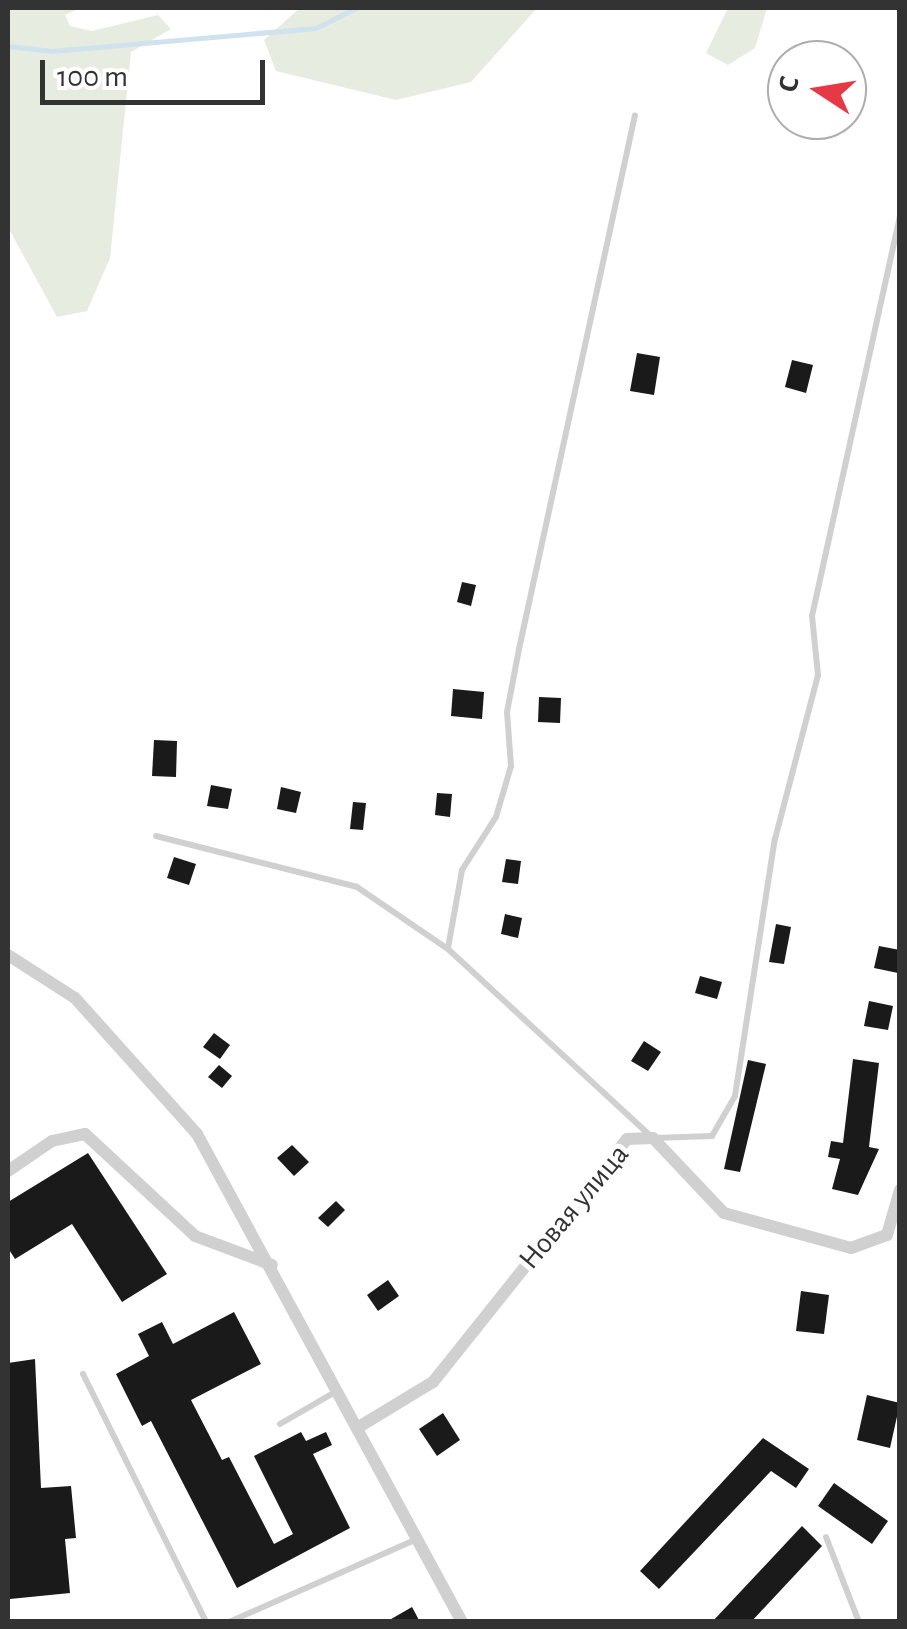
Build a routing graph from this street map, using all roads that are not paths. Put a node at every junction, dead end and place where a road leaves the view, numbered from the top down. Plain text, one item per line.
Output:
1 (635, 115) dead end
2 (900, 217) edge
3 (156, 836) dead end
4 (448, 949) junction
5 (8, 955) edge
6 (653, 1138) junction
7 (8, 1171) edge
8 (900, 1190) edge
9 (272, 1266) junction
10 (82, 1374) dead end
11 (338, 1390) junction
12 (280, 1424) dead end
13 (357, 1428) junction
14 (826, 1537) dead end
15 (416, 1540) junction
16 (206, 1622) edge
17 (230, 1622) edge
18 (462, 1622) edge
19 (859, 1622) edge

1 - 4 lane
2 - 6 lane
3 - 4 lane
4 - 6 lane
5 - 9 street
6 - 8 street, Новая улица
6 - 13 street, Новая улица
7 - 9 street
9 - 11 street
10 - 16 lane
11 - 12 lane
11 - 13 street
13 - 15 street
14 - 19 lane
15 - 17 lane
15 - 18 street

